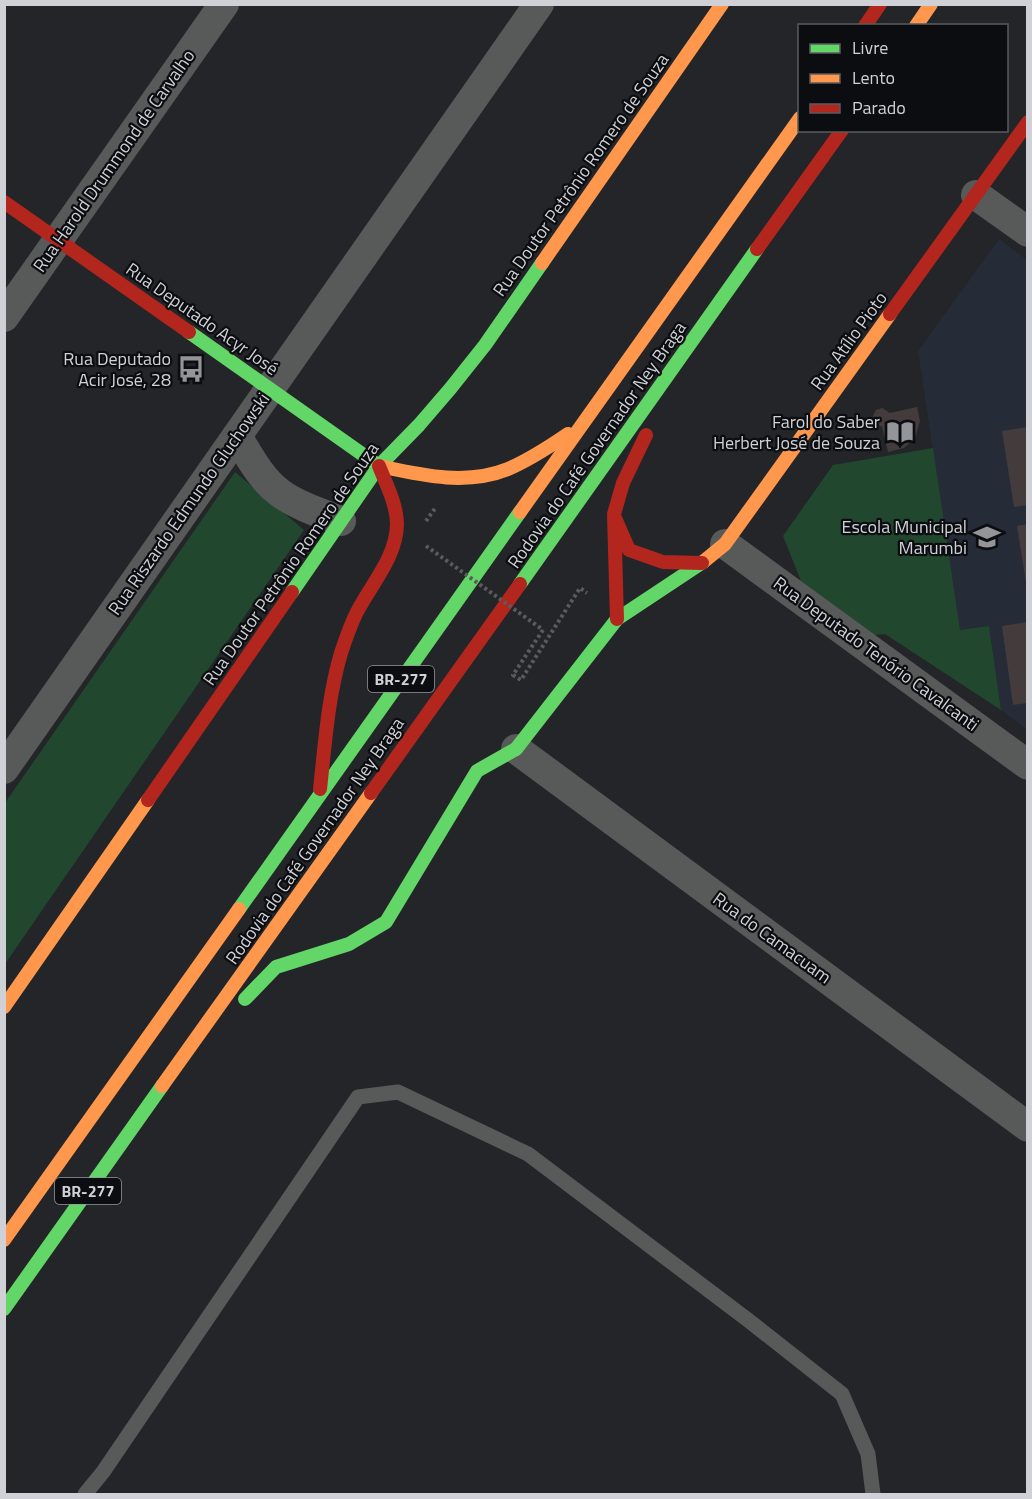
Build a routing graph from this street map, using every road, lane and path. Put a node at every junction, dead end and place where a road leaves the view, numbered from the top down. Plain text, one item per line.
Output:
1 (224, 4) edge
2 (540, 4) edge
3 (722, 4) edge
4 (880, 4) edge
5 (931, 4) edge
6 (867, 24) edge
7 (917, 24) edge
8 (798, 121) edge
9 (1028, 122) edge
10 (841, 132) edge
11 (976, 195) junction
12 (4, 202) edge
13 (1028, 232) edge
14 (59, 240) junction
15 (4, 317) edge
16 (686, 351) junction
17 (270, 389) junction
18 (580, 427) junction
19 (237, 436) junction
20 (379, 466) junction
21 (614, 514) junction
22 (341, 521) junction
23 (725, 544) junction
24 (426, 546) dead end
25 (702, 564) junction
26 (595, 598) dead end
27 (617, 619) junction
28 (516, 750) junction
29 (1028, 765) edge
30 (4, 769) edge
31 (319, 795) junction
32 (4, 1007) edge
33 (172, 1074) junction
34 (1028, 1127) edge
35 (4, 1240) edge
36 (4, 1309) edge
37 (85, 1494) edge
38 (873, 1494) edge

1 - 14 street, Rua Harold Drummond de Carvalho
2 - 17 street, Rua Riszardo Edmundo Gluchowski
3 - 20 main road, Rua Doutor Petrônio Romero de Souza
4 - 6 main road
5 - 7 main road
8 - 18 main road, Rodovia do Café Governador Ney Braga / BR-277
9 - 11 main road, Rua Atílio Pioto
10 - 16 main road, Rodovia do Café Governador Ney Braga / BR-277
11 - 13 street
11 - 23 main road, Rua Atílio Pioto
12 - 14 main road, Rua Deputado Acyr José
14 - 15 street, Rua Harold Drummond de Carvalho
14 - 17 main road, Rua Deputado Acyr José
16 - 21 main road
16 - 33 main road, Rodovia do Café Governador Ney Braga / BR-277
17 - 19 street, Rua Riszardo Edmundo Gluchowski
17 - 20 main road, Rua Deputado Acyr José
18 - 20 main road
18 - 31 main road, Rodovia do Café Governador Ney Braga / BR-277
19 - 22 street
19 - 30 street, Rua Riszardo Edmundo Gluchowski
20 - 22 main road, Rua Doutor Petrônio Romero de Souza
20 - 31 main road
21 - 25 main road
21 - 27 main road
22 - 32 main road, Rua Doutor Petrônio Romero de Souza
23 - 25 main road, Rua Atílio Pioto
23 - 29 street, Rua Deputado Tenório Cavalcanti
24 - 26 path, bridge
25 - 27 main road, Rua Atílio Pioto
27 - 28 main road, Rua Atílio Pioto
28 - 33 main road
28 - 34 street, Rua do Camacuam
31 - 35 main road, Rodovia do Café Governador Ney Braga / BR-277
33 - 36 main road, Rodovia do Café Governador Ney Braga / BR-277
37 - 38 lane

